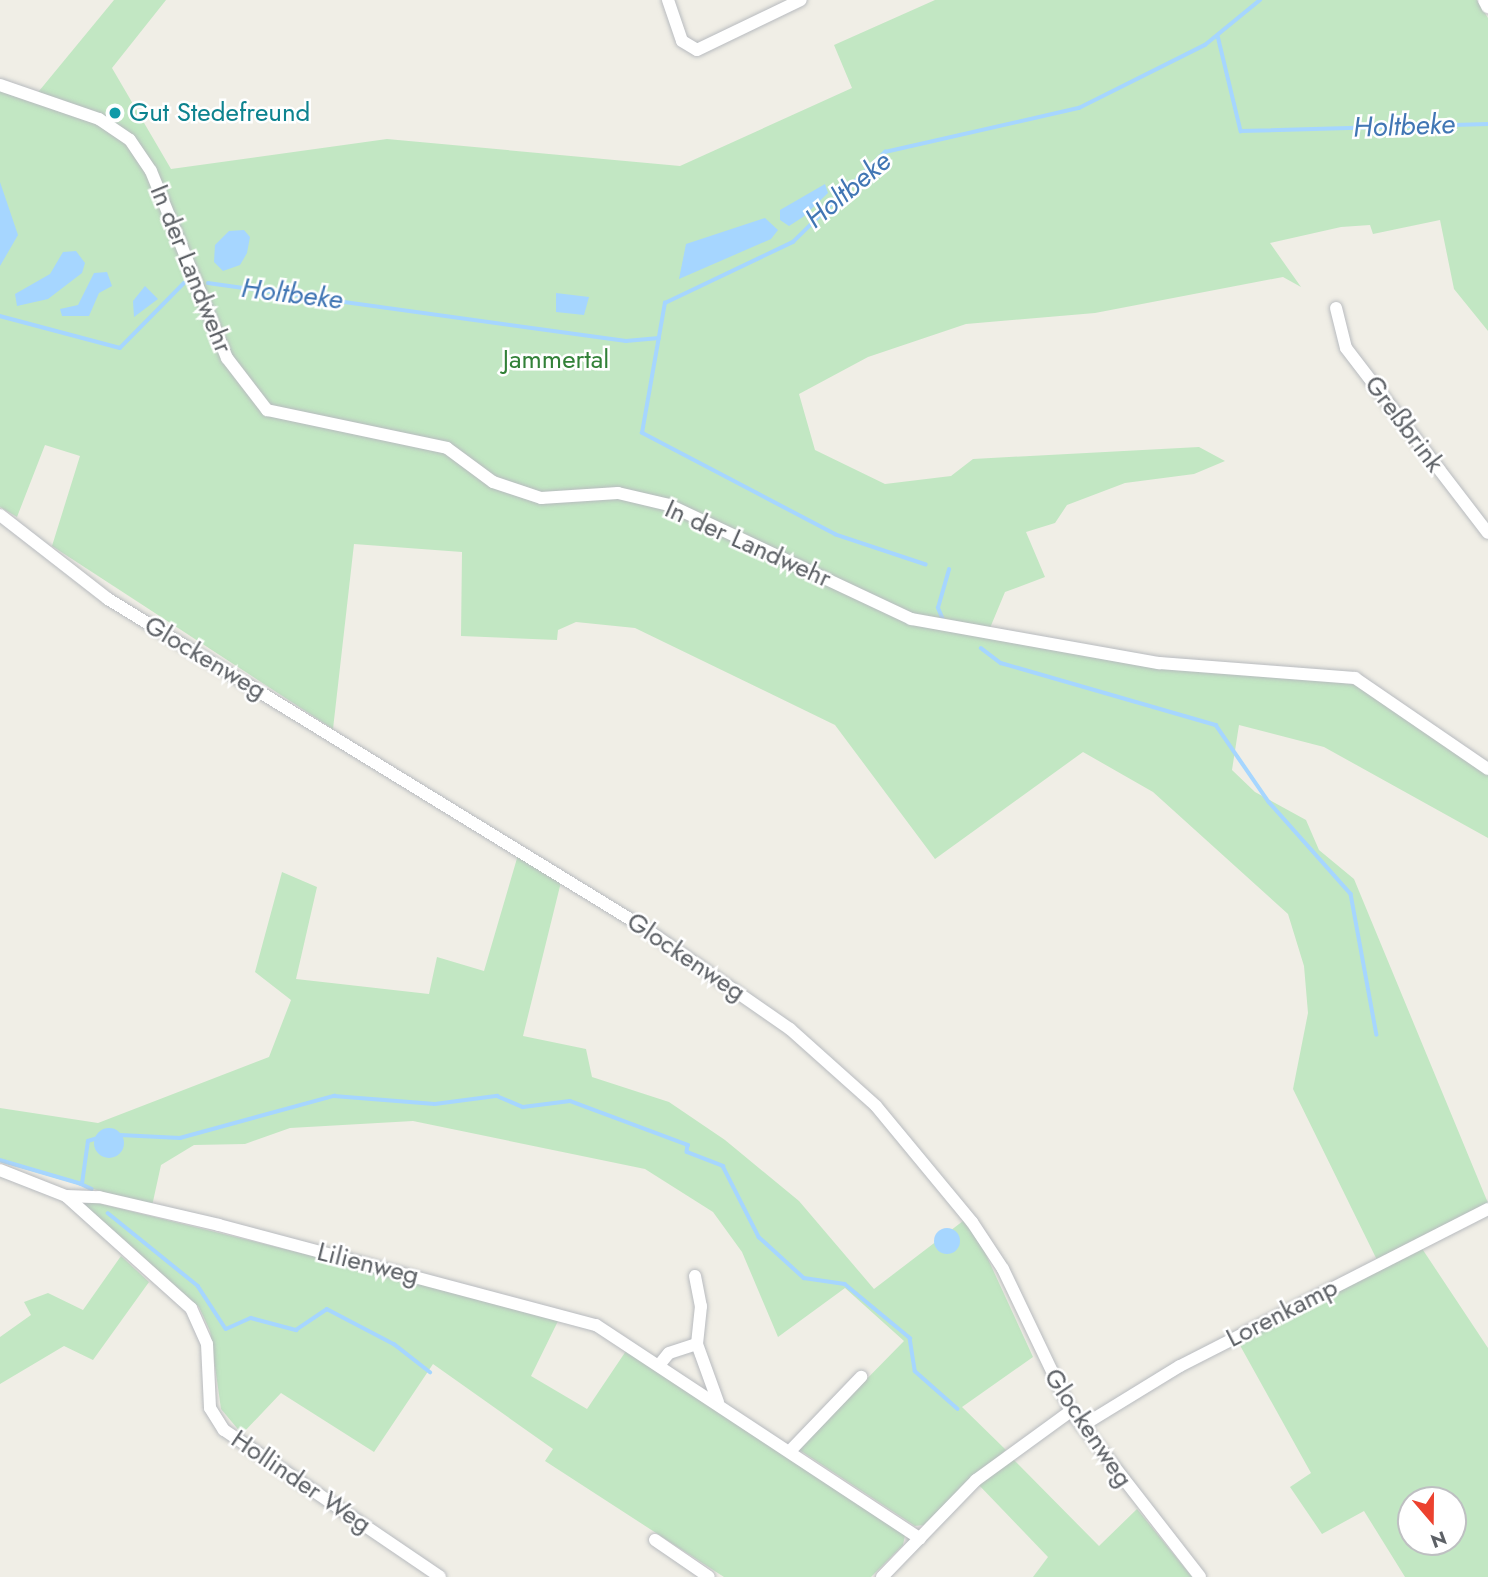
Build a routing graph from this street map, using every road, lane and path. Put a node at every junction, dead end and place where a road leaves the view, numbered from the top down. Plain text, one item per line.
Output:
1 (668, 0) edge
2 (801, 0) edge
3 (1485, 0) edge
4 (1488, 6) edge
5 (0, 85) edge
6 (1336, 308) dead end
7 (0, 515) edge
8 (1488, 533) edge
9 (1488, 769) edge
10 (0, 1170) edge
11 (66, 1196) junction
12 (1488, 1209) edge
13 (695, 1276) dead end
14 (697, 1344) junction
15 (660, 1364) junction
16 (861, 1377) dead end
17 (718, 1402) junction
18 (1070, 1411) junction
19 (1082, 1426) junction
20 (790, 1451) junction
21 (920, 1539) junction
22 (655, 1540) dead end
23 (440, 1577) edge
24 (709, 1577) edge
25 (882, 1577) edge
26 (1200, 1577) edge

1 - 2 street
3 - 4 street
5 - 9 street, In der Landwehr
6 - 8 street, Greßbrink
7 - 18 street, Glockenweg
10 - 11 street, Hollinder Weg
11 - 15 street, Lilienweg
11 - 23 street, Hollinder Weg
12 - 19 street, Lorenkamp
13 - 14 street
14 - 15 street
14 - 17 street
15 - 17 street, Lilienweg
16 - 20 street
17 - 20 street, Lilienweg
18 - 19 street, Glockenweg
18 - 21 street
19 - 26 street, Glockenweg
20 - 21 street, Lilienweg
21 - 25 street
22 - 24 street

